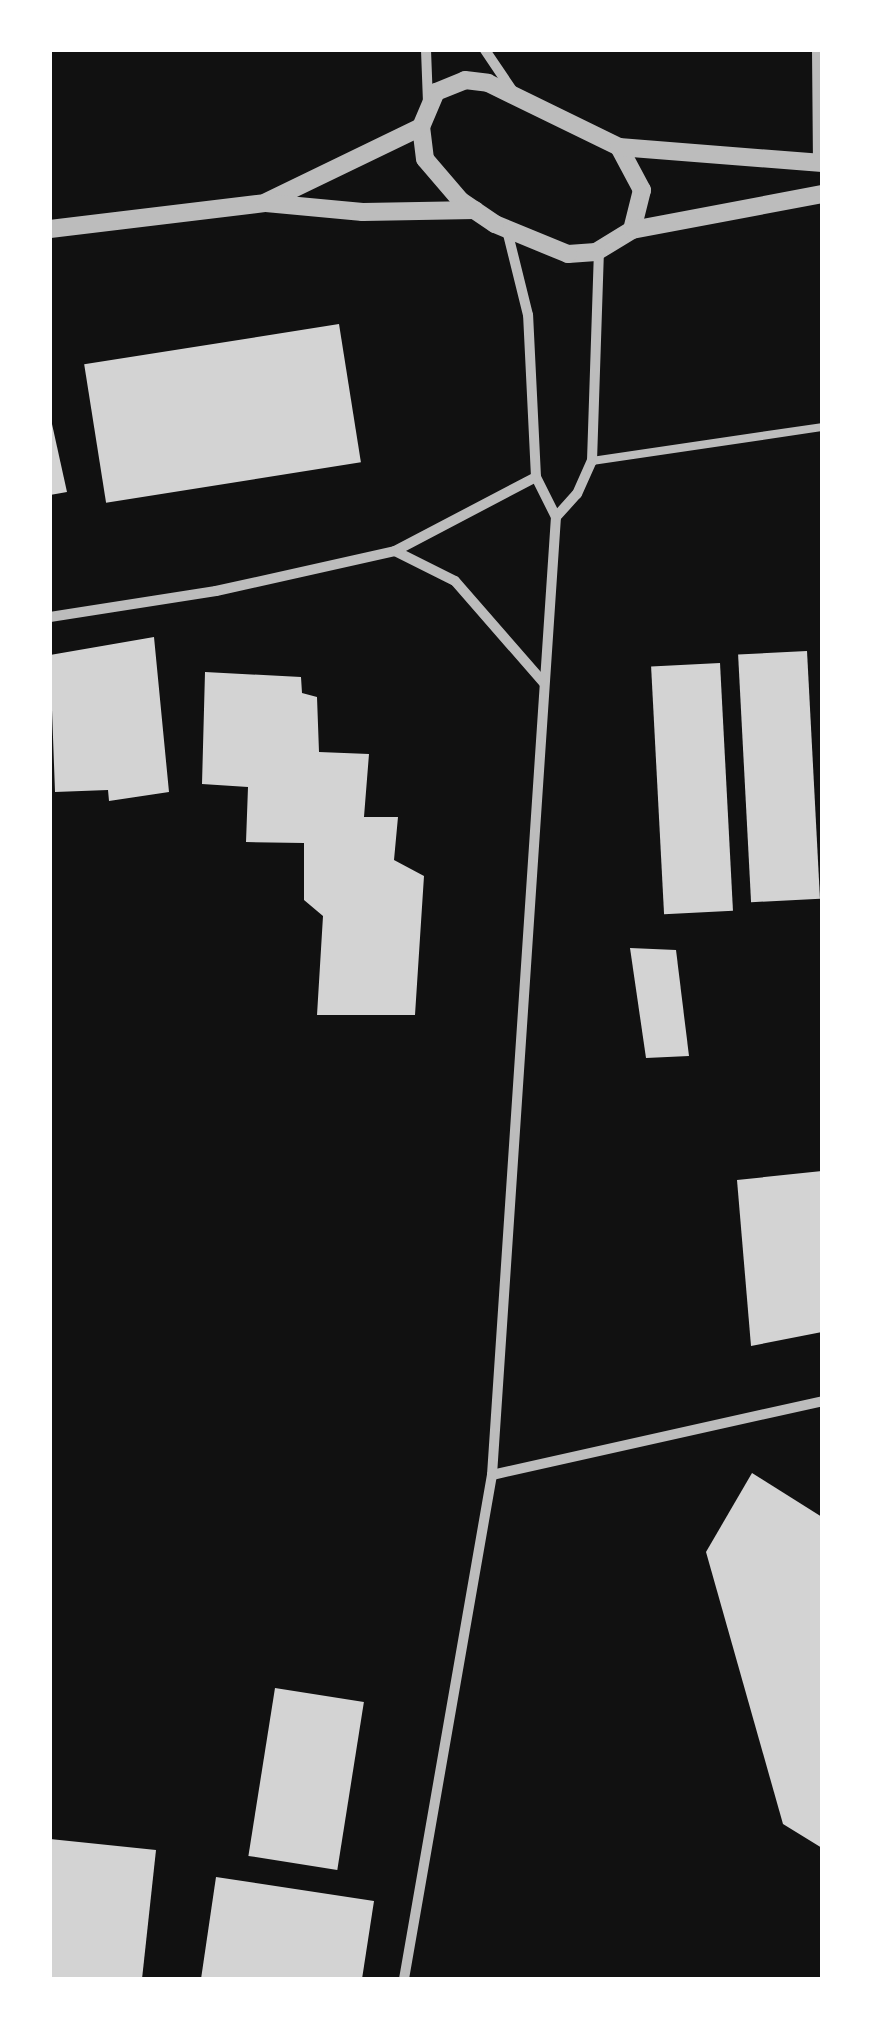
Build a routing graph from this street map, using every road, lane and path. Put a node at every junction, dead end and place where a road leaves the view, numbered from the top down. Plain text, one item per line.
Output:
1 (426, 50) edge
2 (485, 50) edge
3 (816, 50) edge
4 (515, 94) junction
5 (428, 102) junction
6 (420, 127) junction
7 (619, 146) junction
8 (819, 163) edge
9 (822, 194) edge
10 (266, 203) junction
11 (475, 210) junction
12 (50, 229) edge
13 (506, 229) junction
14 (632, 230) junction
15 (599, 250) junction
16 (822, 428) edge
17 (592, 461) junction
18 (536, 477) junction
19 (556, 517) junction
20 (395, 551) junction
21 (50, 617) edge
22 (544, 682) junction
23 (822, 1400) edge
24 (492, 1475) junction
25 (404, 1979) edge

1 - 5 street
2 - 4 street
3 - 8 lane
4 - 5 street
4 - 7 street
5 - 6 street
6 - 10 street
6 - 11 street
7 - 8 street
7 - 14 street
9 - 14 street
10 - 11 street
10 - 12 street
11 - 13 street
13 - 15 street
13 - 18 street
14 - 15 street
15 - 17 street
16 - 17 lane
17 - 19 street
18 - 19 street
18 - 20 street
19 - 22 street
20 - 21 street
20 - 22 street
22 - 24 street
23 - 24 street
24 - 25 street

